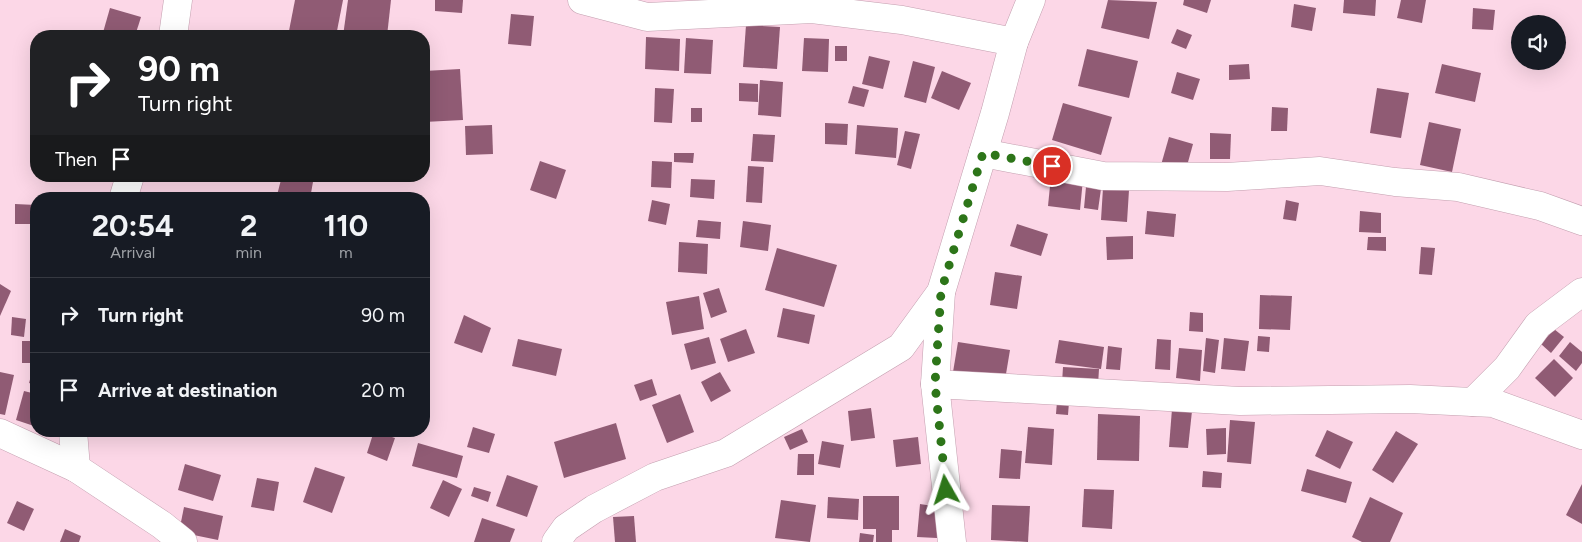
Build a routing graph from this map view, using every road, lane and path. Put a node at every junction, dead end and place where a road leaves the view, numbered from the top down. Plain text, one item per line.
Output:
1 (178, 0) edge
2 (582, 0) edge
3 (1032, 0) edge
4 (174, 30) edge
5 (1014, 42) junction
6 (983, 153) junction
7 (1582, 220) edge
8 (941, 292) junction
9 (1582, 292) edge
10 (935, 384) junction
11 (1473, 402) junction
12 (0, 433) edge
13 (1582, 435) edge
14 (73, 437) edge
15 (76, 468) junction
16 (183, 542) edge
17 (556, 542) edge
18 (952, 542) edge

1 - 4 street
2 - 5 street
3 - 5 street
5 - 6 street
6 - 7 street
6 - 8 street
8 - 10 street
8 - 17 street
9 - 11 street
10 - 11 street
10 - 18 street
11 - 13 street
12 - 15 street
14 - 15 street
15 - 16 street

